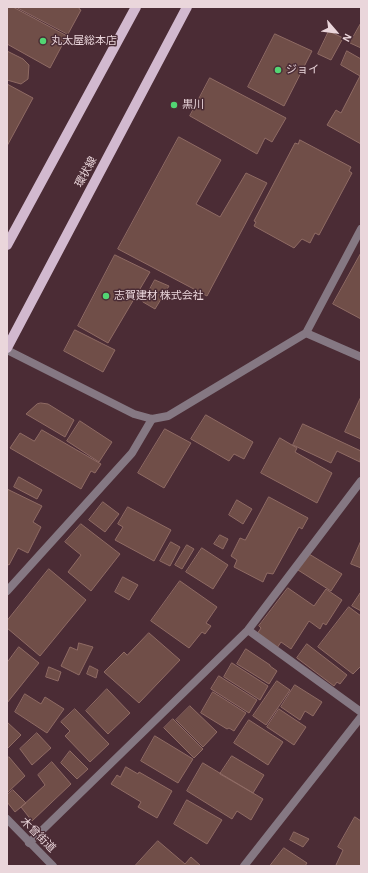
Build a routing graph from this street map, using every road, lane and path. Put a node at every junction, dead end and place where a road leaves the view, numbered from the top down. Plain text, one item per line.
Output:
1 (136, 7) edge
2 (187, 7) edge
3 (361, 229) edge
4 (7, 244) edge
5 (306, 333) junction
6 (7, 349) edge
7 (361, 357) edge
8 (152, 419) junction
9 (361, 481) edge
10 (7, 591) edge
11 (248, 630) junction
12 (361, 712) edge
13 (361, 717) edge
14 (7, 819) edge
15 (28, 843) junction
16 (53, 866) edge
17 (244, 866) edge

1 - 4 main road
2 - 6 main road, 環状線
3 - 5 street
5 - 7 street
5 - 8 street
6 - 8 street
8 - 10 street
9 - 11 street
11 - 12 street
11 - 15 street
13 - 17 street
14 - 15 street, 木曾街道
15 - 16 street, 木曾街道

